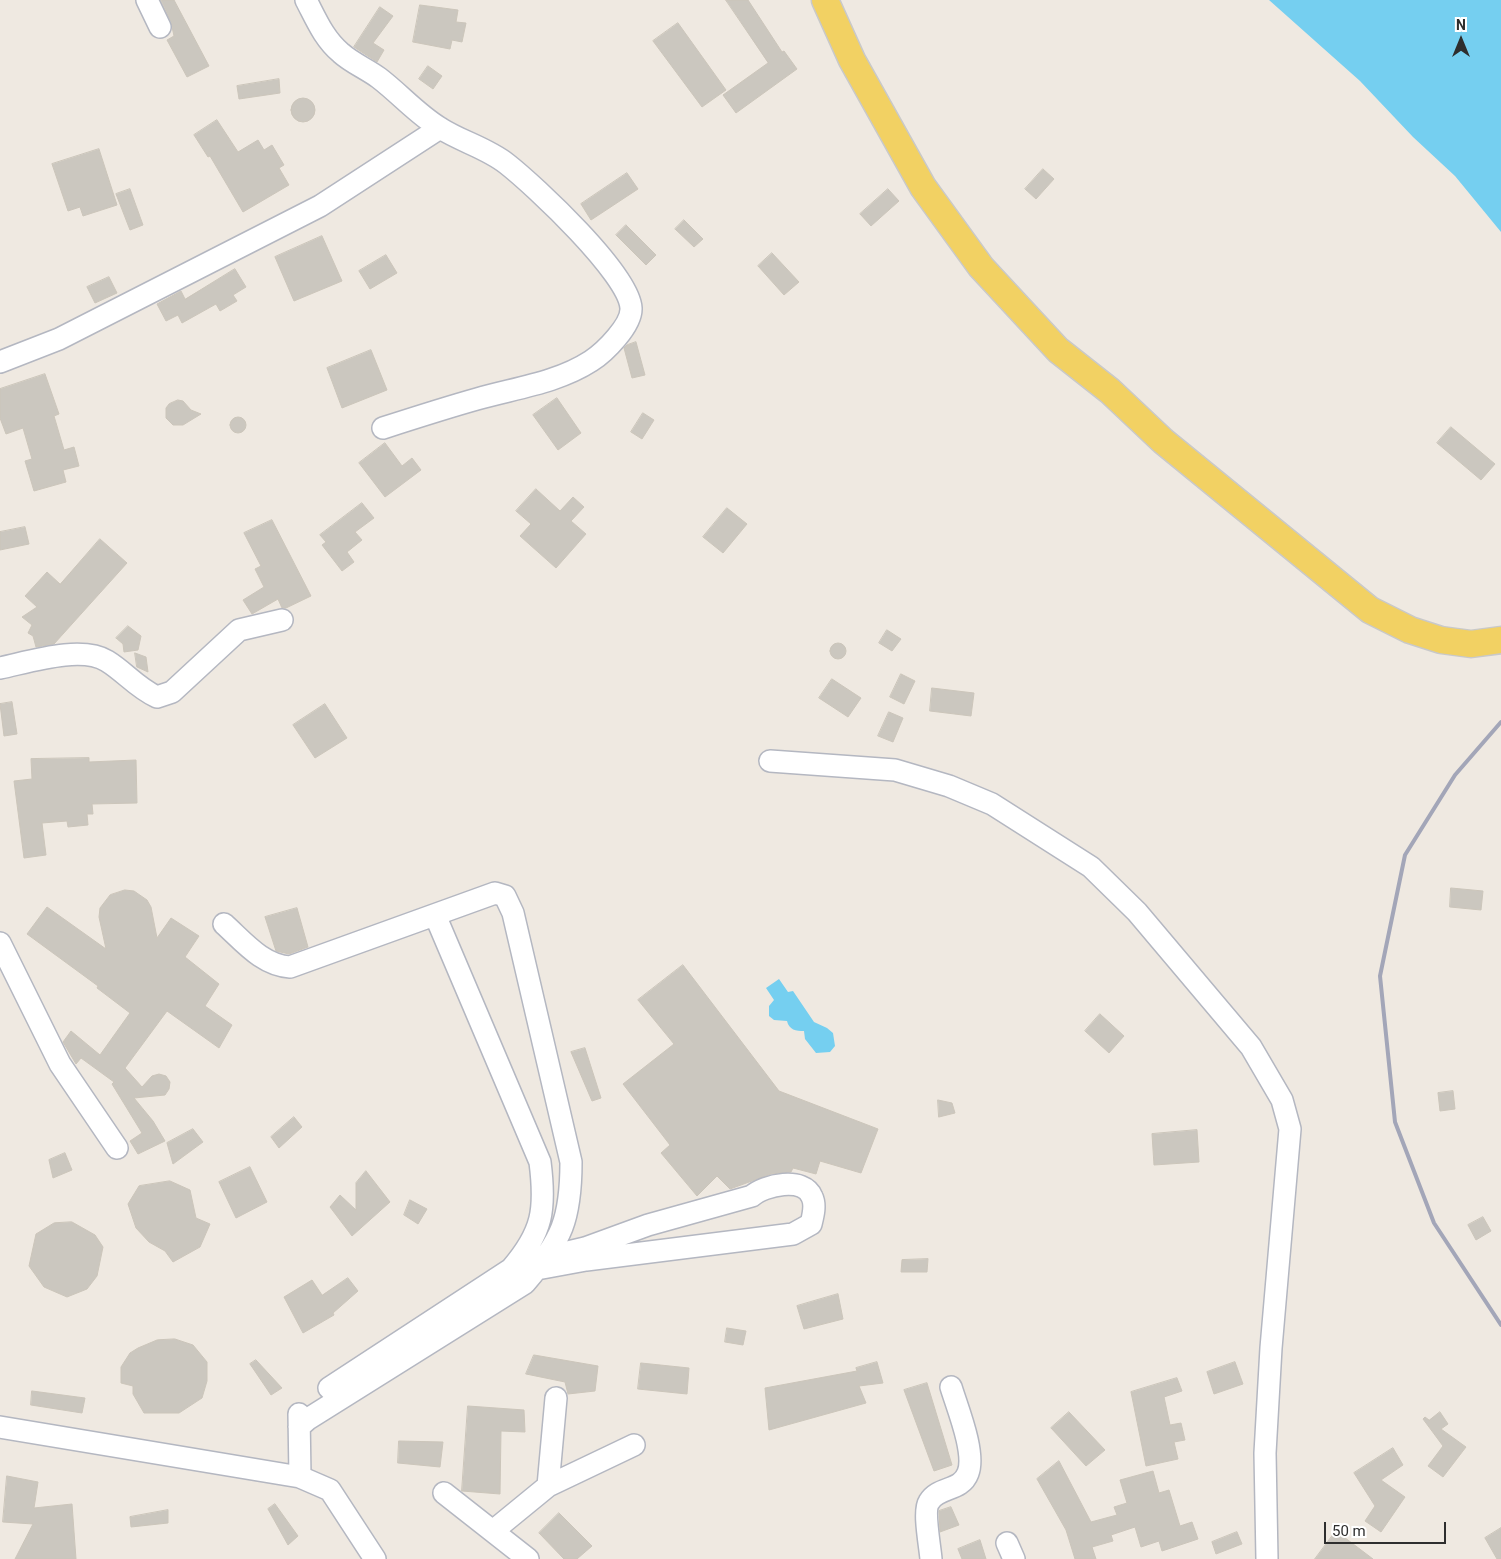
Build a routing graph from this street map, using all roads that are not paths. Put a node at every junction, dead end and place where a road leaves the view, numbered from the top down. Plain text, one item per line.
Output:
1 (147, 0) edge
2 (306, 0) edge
3 (825, 0) edge
4 (160, 28) dead end
5 (440, 128) junction
6 (0, 362) edge
7 (383, 428) dead end
8 (282, 620) dead end
9 (1501, 640) edge
10 (0, 668) edge
11 (770, 762) dead end
12 (435, 915) junction
13 (224, 924) dead end
14 (0, 943) edge
15 (117, 1148) dead end
16 (542, 1263) junction
17 (951, 1386) dead end
18 (556, 1398) dead end
19 (302, 1419) junction
20 (0, 1427) edge
21 (634, 1445) dead end
22 (300, 1477) junction
23 (548, 1486) junction
24 (444, 1493) dead end
25 (493, 1531) junction
26 (375, 1559) edge
27 (528, 1559) edge
28 (931, 1559) edge
29 (1267, 1559) edge

1 - 4 street
2 - 5 street
3 - 9 main road
5 - 6 street
5 - 7 street
8 - 10 street
11 - 29 street
12 - 13 street
12 - 16 street
12 - 19 street
14 - 15 street
16 - 16 street
16 - 19 street
17 - 28 street
18 - 23 street
19 - 22 street
20 - 22 street
21 - 23 street
22 - 26 street
23 - 25 street
24 - 25 street
25 - 27 street

